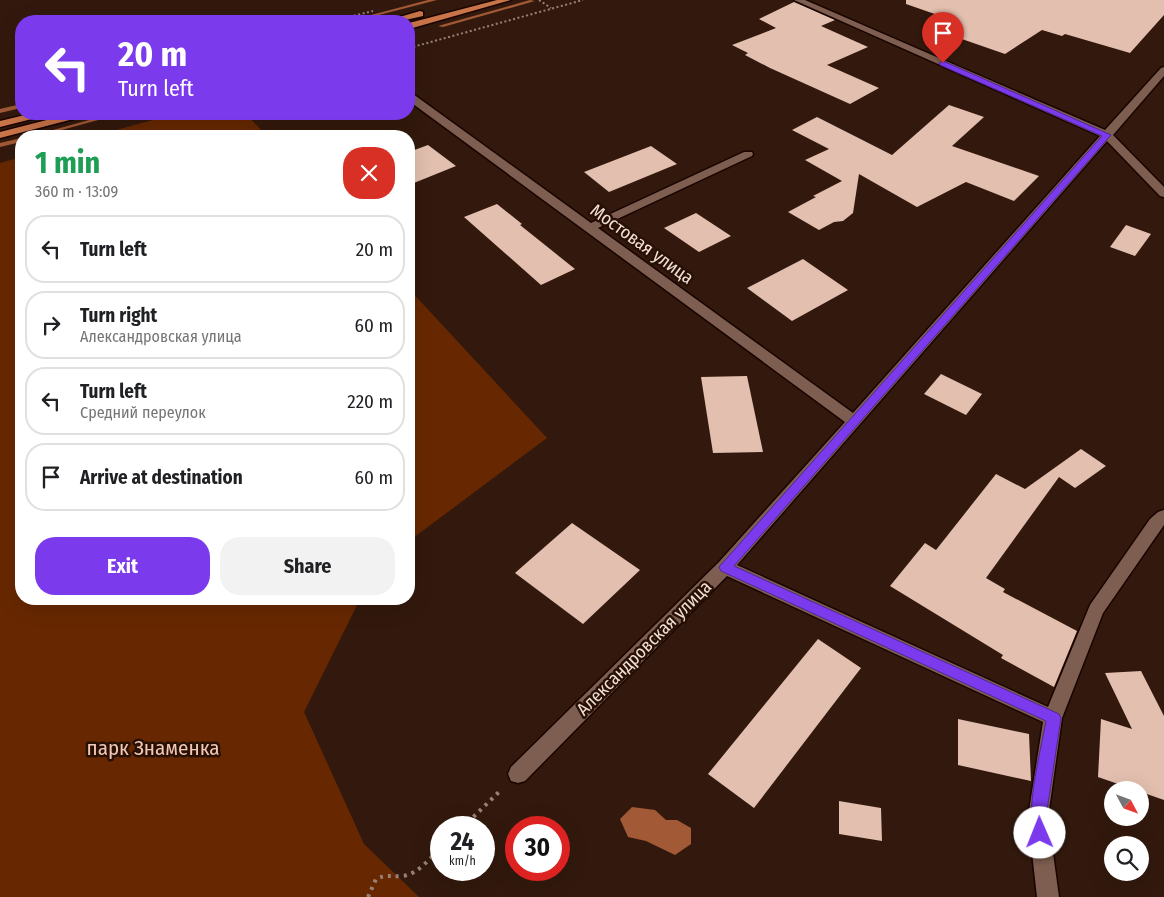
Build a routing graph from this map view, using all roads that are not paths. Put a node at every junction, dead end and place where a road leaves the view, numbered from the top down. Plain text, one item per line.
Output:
1 (472, 0) edge
2 (507, 0) edge
3 (798, 0) edge
4 (414, 15) edge
5 (415, 24) edge
6 (1164, 71) edge
7 (415, 100) edge
8 (16, 120) edge
9 (58, 120) edge
10 (0, 124) edge
11 (19, 130) edge
12 (15, 131) edge
13 (0, 135) edge
14 (1107, 135) junction
15 (748, 154) dead end
16 (1164, 194) edge
17 (589, 228) junction
18 (854, 421) junction
19 (1164, 516) edge
20 (725, 567) junction
21 (1054, 718) junction
22 (518, 774) road end
23 (1048, 897) edge

1 - 4 main road
2 - 5 main road
3 - 14 street
6 - 14 street, Александровская улица
7 - 17 street, Мостовая улица
8 - 10 main road
9 - 11 main road
12 - 13 main road
14 - 16 street
14 - 18 street, Александровская улица
15 - 17 street
17 - 18 street, Мостовая улица
18 - 20 street, Александровская улица
19 - 21 street
20 - 21 street
20 - 22 street, Александровская улица
21 - 23 street

